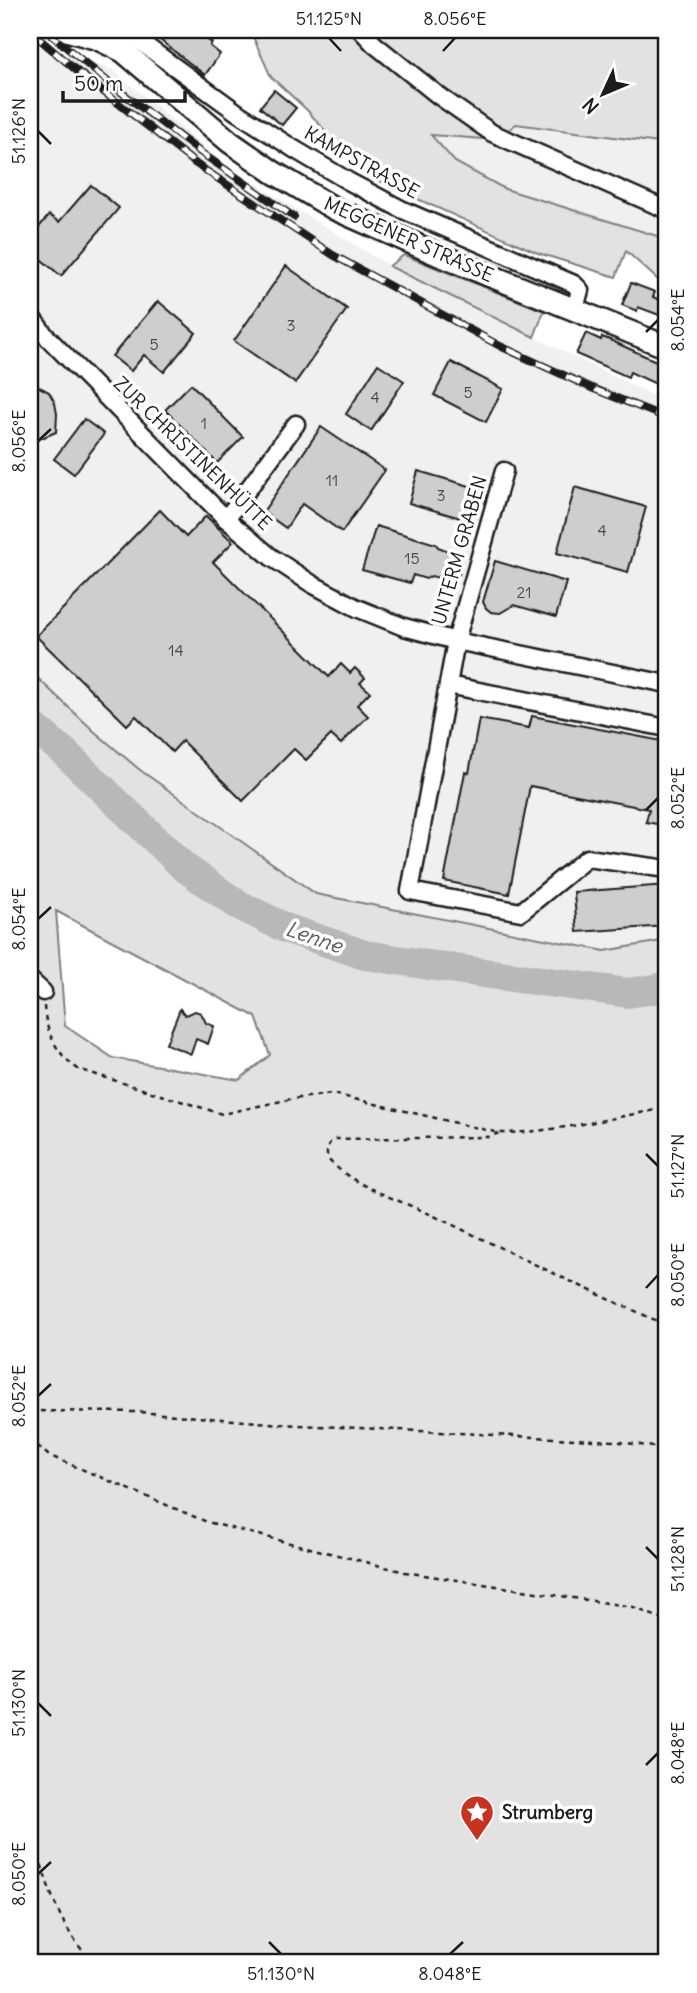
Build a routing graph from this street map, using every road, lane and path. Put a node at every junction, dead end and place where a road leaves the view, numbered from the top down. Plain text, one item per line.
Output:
1 (124, 30) edge
2 (361, 30) edge
3 (71, 31) edge
4 (667, 210) edge
5 (575, 309) junction
6 (30, 315) edge
7 (667, 348) edge
8 (296, 424) dead end
9 (503, 471) dead end
10 (226, 519) junction
11 (456, 640) junction
12 (667, 684) edge
13 (448, 685) junction
14 (667, 727) edge
15 (667, 869) edge
16 (30, 980) edge
17 (36, 991) edge
18 (667, 1106) edge
19 (499, 1133) junction
20 (667, 1325) edge
21 (30, 1411) edge
22 (30, 1439) edge
23 (667, 1449) edge
24 (667, 1621) edge
25 (30, 1826) edge
26 (95, 1963) edge

1 - 5 street, KAMPSTRASSE
2 - 4 street
3 - 5 main road, MEGGENER STRASSE
5 - 7 main road, MEGGENER STRASSE
6 - 10 street, ZUR CHRISTINENHÜTTE
8 - 10 street
9 - 11 street, UNTERM GRABEN
10 - 11 street, ZUR CHRISTINENHÜTTE
11 - 12 street, ZUR CHRISTINENHÜTTE
11 - 13 street, UNTERM GRABEN
13 - 14 street
13 - 15 street, UNTERM GRABEN
16 - 17 street
17 - 19 path
18 - 19 path
19 - 20 path
21 - 23 path
22 - 24 path
25 - 26 path

